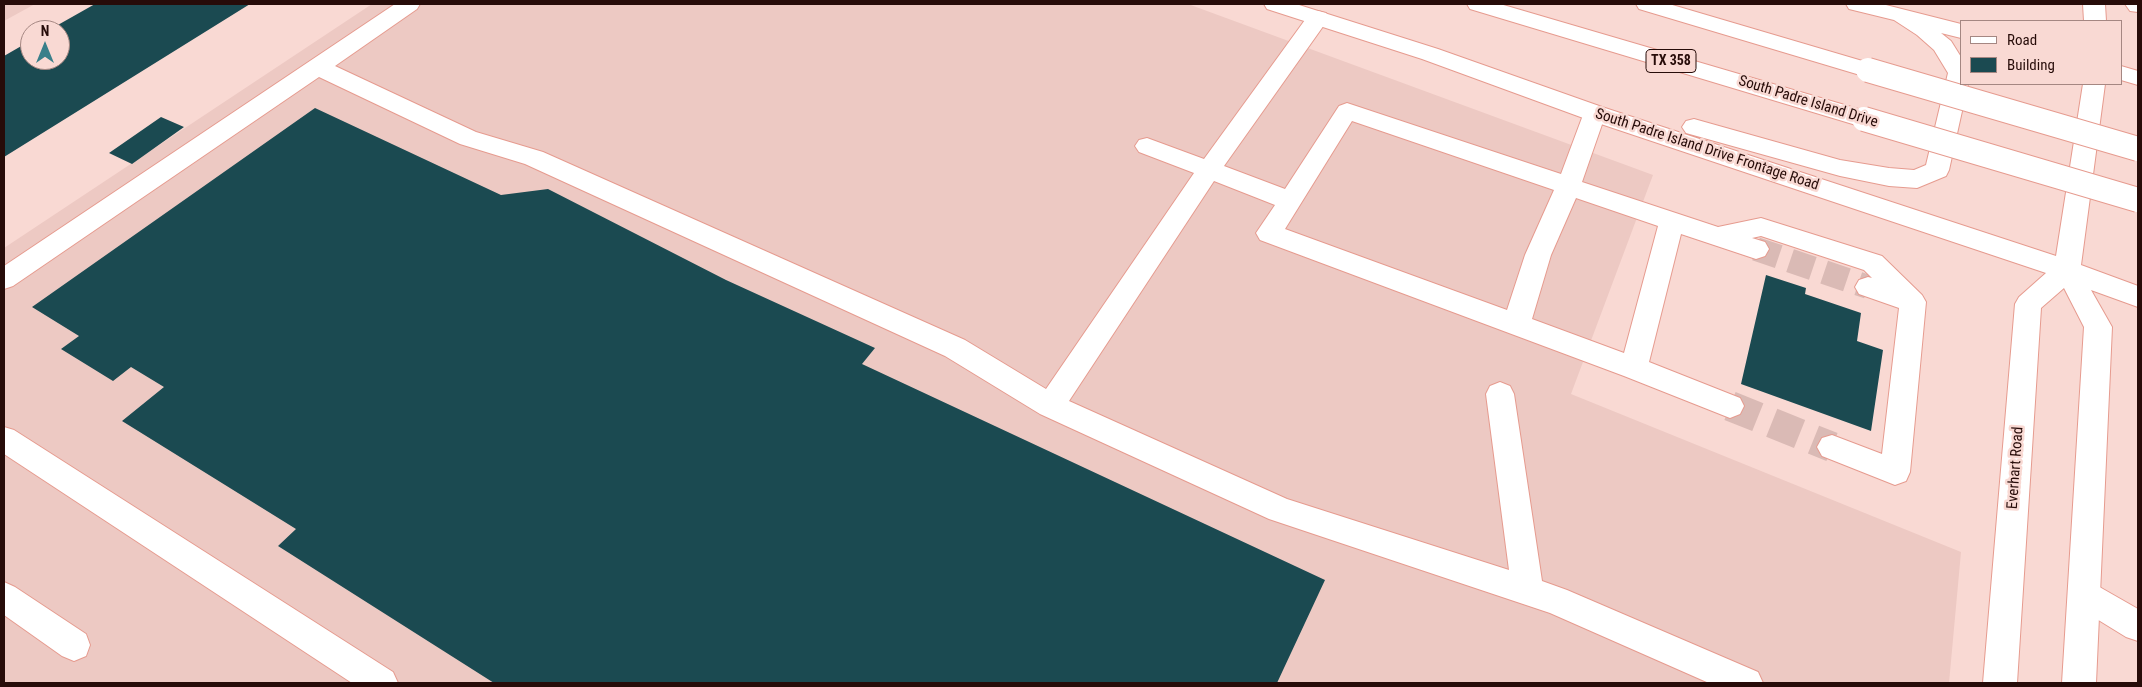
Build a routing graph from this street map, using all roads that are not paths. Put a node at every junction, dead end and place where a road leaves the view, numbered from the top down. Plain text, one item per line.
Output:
1 (409, 4) edge
2 (1275, 4) edge
3 (1478, 4) edge
4 (1647, 4) edge
5 (1857, 4) edge
6 (2094, 4) edge
7 (1902, 16) junction
8 (1318, 18) junction
9 (2095, 20) edge
10 (1960, 31) edge
11 (1430, 54) junction
12 (318, 67) junction
13 (2122, 73) edge
14 (2138, 78) edge
15 (2094, 85) edge
16 (1594, 113) junction
17 (1148, 146) dead end
18 (2138, 149) edge
19 (1209, 170) junction
20 (1569, 185) junction
21 (2138, 200) edge
22 (1290, 201) junction
23 (1672, 221) junction
24 (1719, 236) junction
25 (1756, 250) tunnel mouth
26 (2067, 270) junction
27 (4, 280) edge
28 (1868, 287) tunnel mouth
29 (2138, 296) edge
30 (1913, 302) junction
31 (1517, 323) junction
32 (1634, 368) junction
33 (1500, 394) dead end
34 (1050, 406) junction
35 (1730, 406) tunnel mouth
36 (4, 439) edge
37 (1832, 447) tunnel mouth
38 (1528, 591) junction
39 (2085, 595) junction
40 (4, 597) edge
41 (2138, 626) edge
42 (74, 645) dead end
43 (381, 683) edge
44 (1746, 683) edge
45 (2000, 683) edge
46 (2080, 683) edge

1 - 12 main road
2 - 8 main road, South Padre Island Drive Frontage Road
3 - 21 main road, South Padre Island Drive / TX 358, bridge
4 - 18 main road, bridge
5 - 7 main road
6 - 9 main road
7 - 10 main road
7 - 11 main road
8 - 11 main road, South Padre Island Drive Frontage Road
8 - 19 main road
11 - 16 main road, South Padre Island Drive Frontage Road
12 - 27 main road
12 - 34 main road
13 - 14 main road
15 - 26 main road
16 - 20 main road
16 - 26 main road, South Padre Island Drive Frontage Road
17 - 19 main road
19 - 22 main road
19 - 34 main road
20 - 22 main road
20 - 23 main road
20 - 31 main road
22 - 31 main road
23 - 24 main road
23 - 32 main road
24 - 25 main road
24 - 30 main road
26 - 29 main road, South Padre Island Drive Frontage Road
26 - 39 main road
26 - 45 main road, Everhart Road
28 - 30 main road
30 - 37 main road
31 - 32 main road
32 - 35 main road
33 - 38 main road
34 - 38 main road
36 - 43 main road
38 - 44 main road
39 - 41 main road
39 - 46 main road
40 - 42 main road

